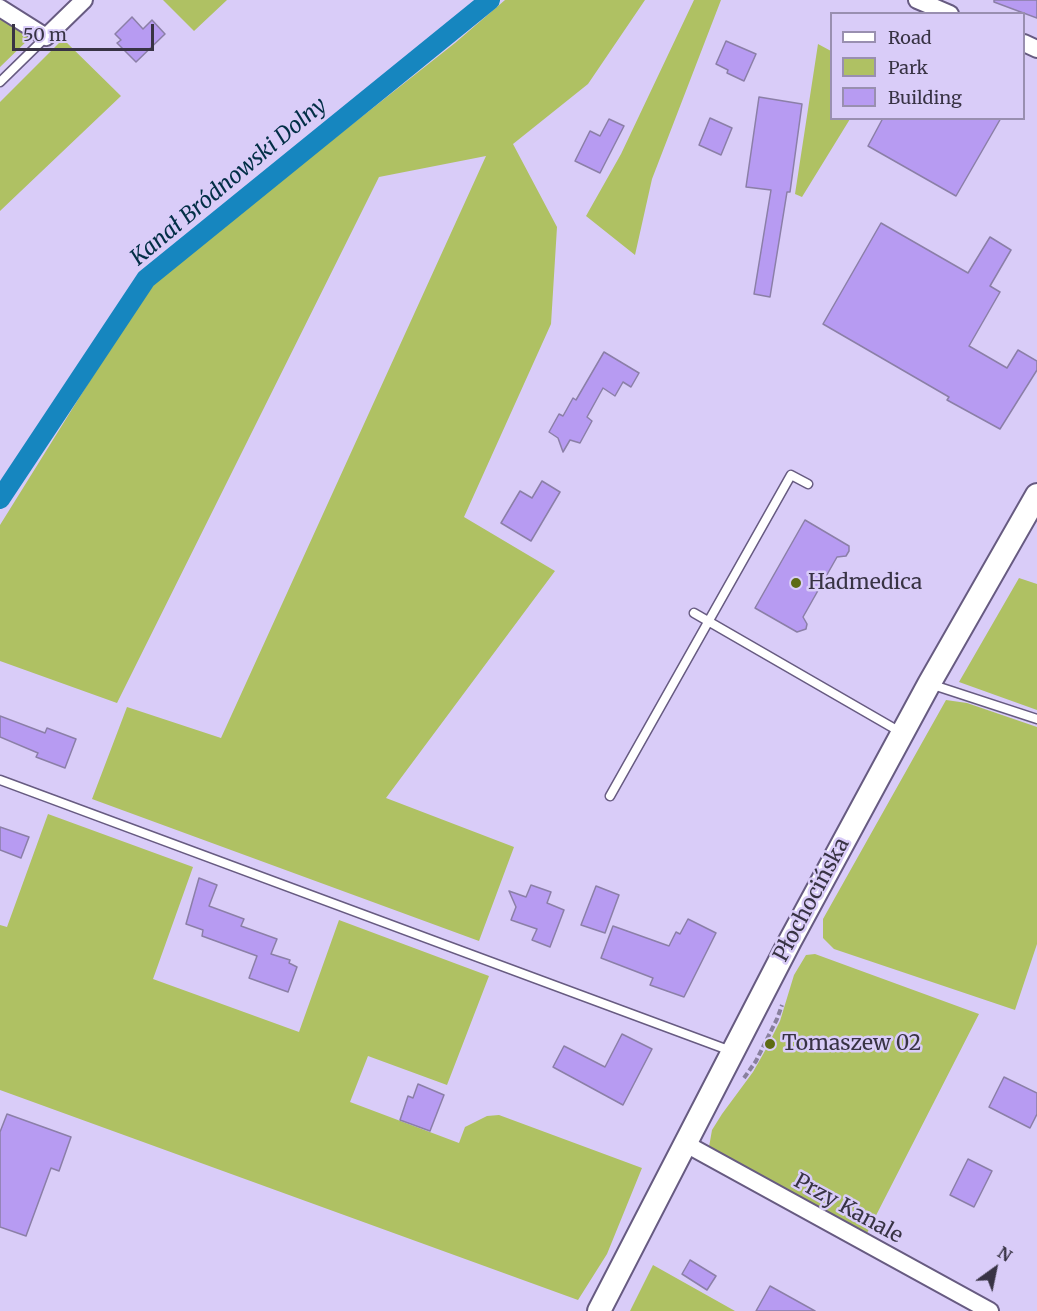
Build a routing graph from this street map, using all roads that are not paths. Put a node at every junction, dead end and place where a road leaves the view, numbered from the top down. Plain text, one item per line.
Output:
1 (84, 0) edge
2 (917, 0) edge
3 (0, 8) edge
4 (945, 12) edge
5 (46, 37) junction
6 (0, 82) edge
7 (808, 484) dead end
8 (1037, 495) edge
9 (694, 613) dead end
10 (708, 622) junction
11 (929, 684) junction
12 (1037, 719) edge
13 (902, 733) junction
14 (0, 780) edge
15 (610, 796) dead end
16 (734, 1052) junction
17 (686, 1144) junction
18 (599, 1311) edge
19 (990, 1311) edge

1 - 5 street
2 - 4 street
3 - 5 street
5 - 6 lane
7 - 10 lane
8 - 11 main road, Płochocińska
9 - 10 lane
10 - 13 lane
10 - 15 lane
11 - 12 lane
11 - 13 main road, Płochocińska
13 - 16 main road, Płochocińska
14 - 16 lane
16 - 17 main road, Płochocińska
17 - 18 main road, Płochocińska
17 - 19 street, Przy Kanale

